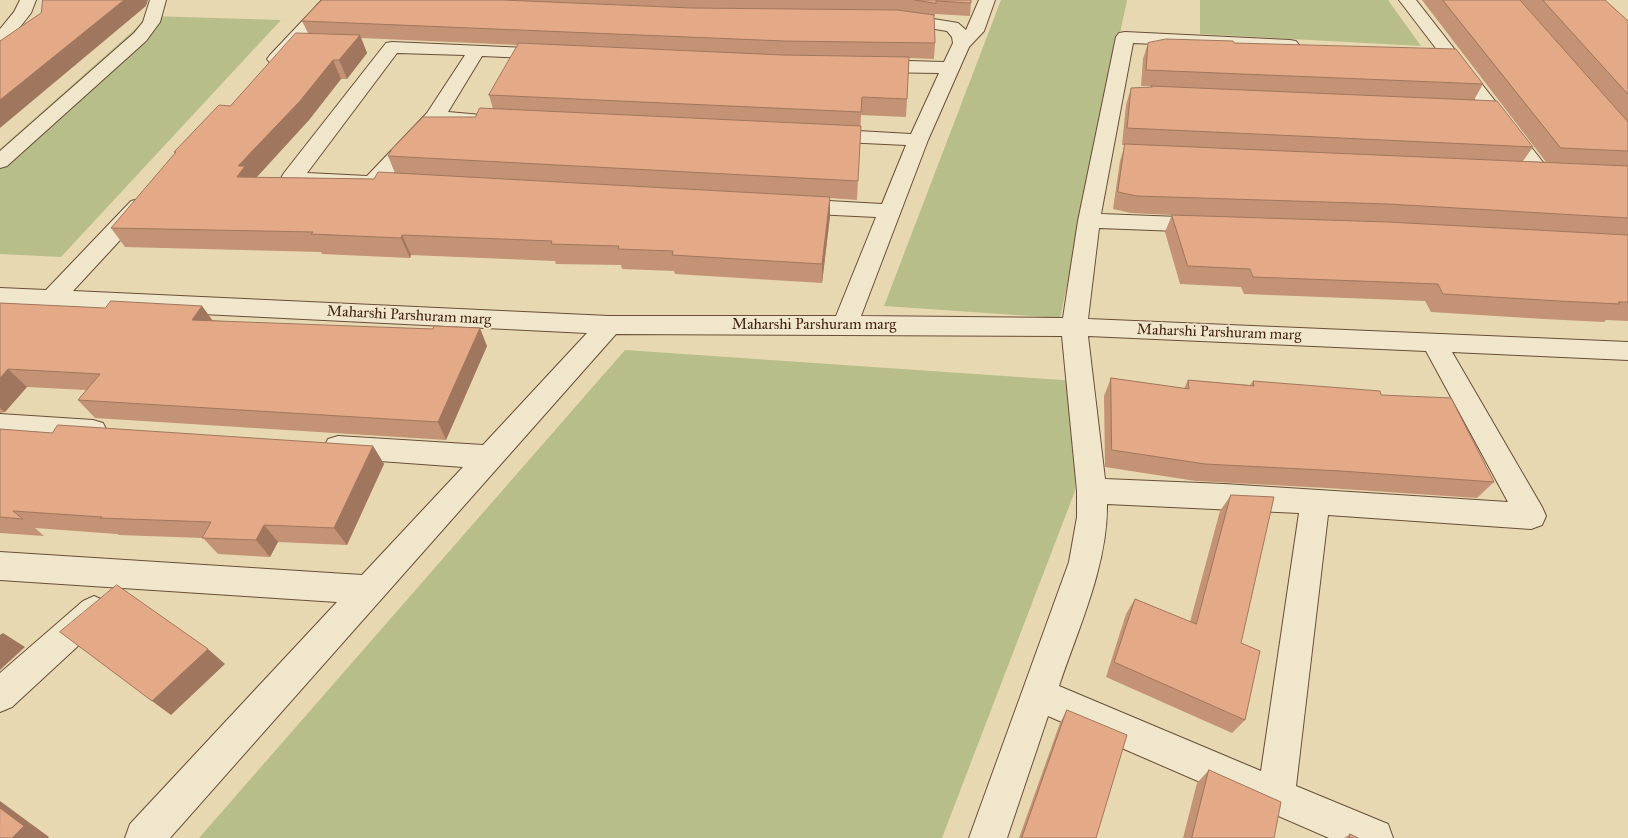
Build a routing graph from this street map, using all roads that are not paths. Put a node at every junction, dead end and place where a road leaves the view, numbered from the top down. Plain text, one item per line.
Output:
1 (28, 0) edge
2 (158, 0) edge
3 (987, 0) edge
4 (1406, 0) edge
5 (336, 1) edge
6 (879, 17) edge
7 (0, 41) edge
8 (961, 45) junction
9 (1308, 46) edge
10 (471, 50) junction
11 (1428, 52) edge
12 (1448, 53) junction
13 (569, 54) edge
14 (853, 66) edge
15 (951, 68) junction
16 (264, 72) edge
17 (1472, 109) edge
18 (1492, 110) junction
19 (435, 117) junction
20 (494, 120) edge
21 (800, 134) edge
22 (918, 140) junction
23 (0, 162) edge
24 (1512, 173) edge
25 (372, 183) junction
26 (402, 184) edge
27 (150, 195) edge
28 (775, 205) edge
29 (890, 211) junction
30 (1089, 221) junction
31 (1228, 226) edge
32 (0, 296) edge
33 (53, 298) junction
34 (609, 325) junction
35 (845, 325) junction
36 (1074, 327) junction
37 (1434, 342) junction
38 (1628, 351) edge
39 (0, 425) edge
40 (117, 432) edge
41 (313, 445) edge
42 (489, 456) junction
43 (1092, 492) junction
44 (1315, 502) junction
45 (0, 566) edge
46 (134, 574) junction
47 (368, 590) junction
48 (1038, 695) junction
49 (0, 696) edge
50 (1276, 796) junction
51 (144, 838) edge
52 (988, 838) edge
53 (1374, 838) edge

1 - 7 street
2 - 23 street
3 - 8 street
4 - 12 street
5 - 16 street
6 - 8 street
8 - 15 street
9 - 30 street
10 - 13 street
10 - 19 street
10 - 25 street
11 - 12 street
12 - 18 street
14 - 15 street
15 - 22 street
17 - 18 street
18 - 24 street
19 - 20 street
19 - 25 street
21 - 22 street
22 - 29 street
25 - 26 street
27 - 33 street
28 - 29 street
29 - 35 street
30 - 31 street
30 - 36 street
32 - 33 street, Maharshi Parshuram marg
33 - 34 street, Maharshi Parshuram marg
34 - 35 street, Maharshi Parshuram marg
34 - 42 street
35 - 36 street, Maharshi Parshuram marg
36 - 37 street, Maharshi Parshuram marg
36 - 43 street
37 - 38 street, Maharshi Parshuram marg
37 - 44 street
39 - 40 street
41 - 42 street
42 - 47 street
43 - 44 street
43 - 48 street
44 - 50 street
45 - 46 street
46 - 47 street
46 - 49 street
47 - 51 street
48 - 50 street
48 - 52 street
50 - 53 street

